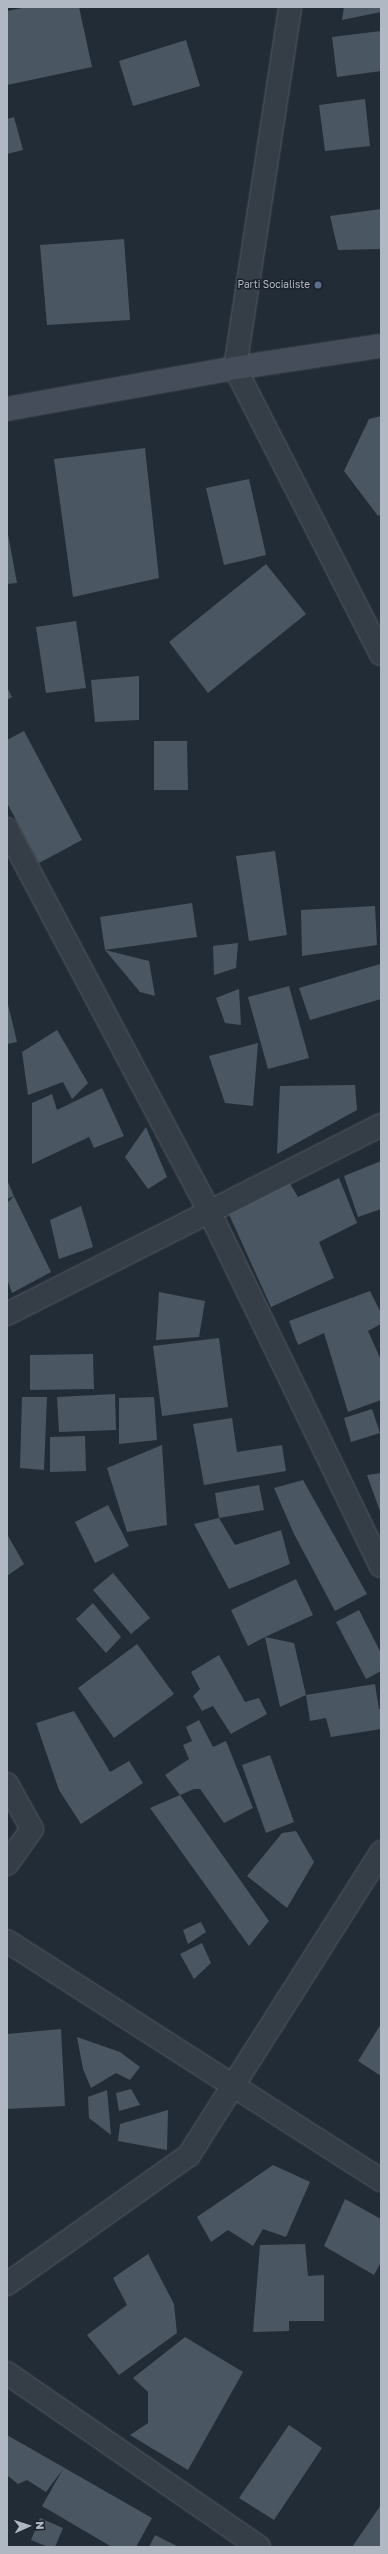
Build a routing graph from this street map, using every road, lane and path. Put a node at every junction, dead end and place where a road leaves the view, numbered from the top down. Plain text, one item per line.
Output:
1 (290, 7) edge
2 (381, 346) edge
3 (236, 368) junction
4 (7, 409) edge
5 (381, 654) edge
6 (7, 829) edge
7 (381, 1125) edge
8 (210, 1213) junction
9 (7, 1314) edge
10 (381, 1566) edge
11 (7, 1784) edge
12 (381, 1852) edge
13 (7, 1864) edge
14 (7, 1941) edge
15 (232, 2085) junction
16 (381, 2180) edge
17 (7, 2284) edge
18 (7, 2373) edge
19 (246, 2543) edge

1 - 3 street
2 - 3 main road
3 - 4 main road
3 - 5 street
6 - 8 street
7 - 8 street
8 - 9 street
8 - 10 street
11 - 13 street
12 - 15 street
14 - 15 street
15 - 16 street
15 - 17 street
18 - 19 street

